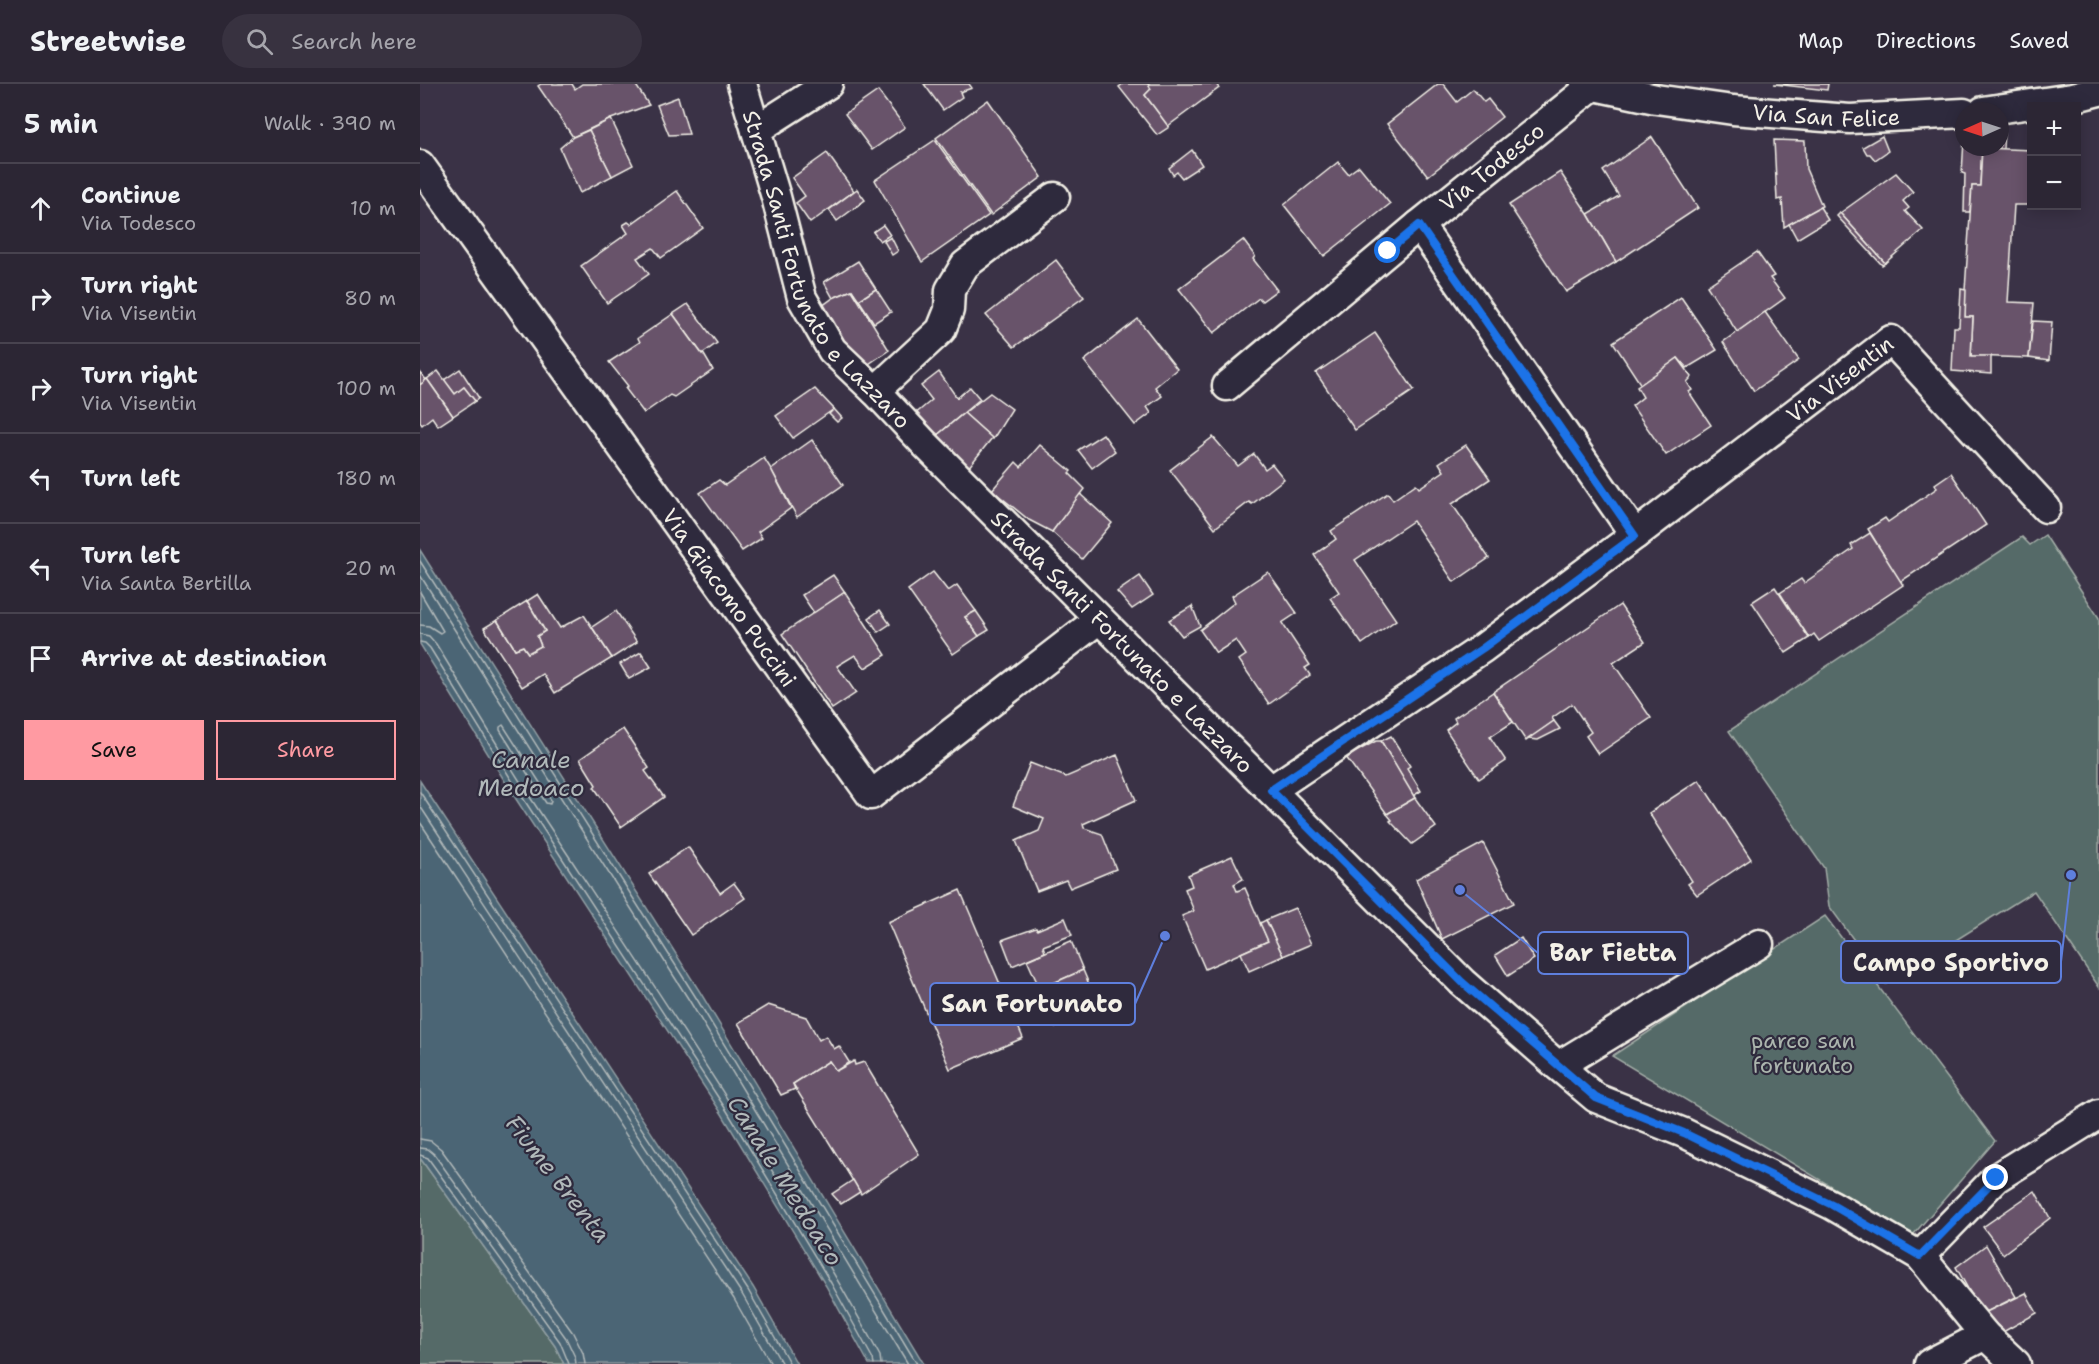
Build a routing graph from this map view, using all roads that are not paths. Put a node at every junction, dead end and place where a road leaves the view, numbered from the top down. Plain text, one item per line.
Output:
1 (742, 84) edge
2 (828, 84) edge
3 (1588, 85) edge
4 (2099, 91) edge
5 (2009, 107) edge
6 (1955, 113) edge
7 (756, 130) junction
8 (420, 165) edge
9 (1055, 197) dead end
10 (1419, 225) junction
11 (1227, 386) dead end
12 (875, 390) junction
13 (2046, 508) dead end
14 (1635, 536) junction
15 (1099, 619) junction
16 (1271, 790) junction
17 (1759, 944) dead end
18 (1558, 1066) junction
19 (2099, 1114) edge
20 (1920, 1256) junction
21 (1985, 1335) junction
22 (1929, 1364) edge
23 (2016, 1364) edge

1 - 7 street, Strada Santi Fortunato e Lazzaro
2 - 7 street
3 - 6 street, Via San Felice
3 - 10 street, Via Todesco
4 - 5 street
7 - 12 street, Strada Santi Fortunato e Lazzaro
8 - 15 street, Via Giacomo Puccini
9 - 12 street
10 - 11 street, Via Todesco
10 - 14 street
12 - 15 street, Strada Santi Fortunato e Lazzaro
13 - 14 street, Via Visentin
14 - 16 street, Via Visentin
15 - 16 street, Strada Santi Fortunato e Lazzaro
16 - 18 street, Strada Santi Fortunato e Lazzaro
17 - 18 street
18 - 20 street, Strada Santi Fortunato e Lazzaro
19 - 20 street
20 - 21 street, Strada Santi Fortunato e Lazzaro
21 - 22 street
21 - 23 street, Strada Santi Fortunato e Lazzaro

